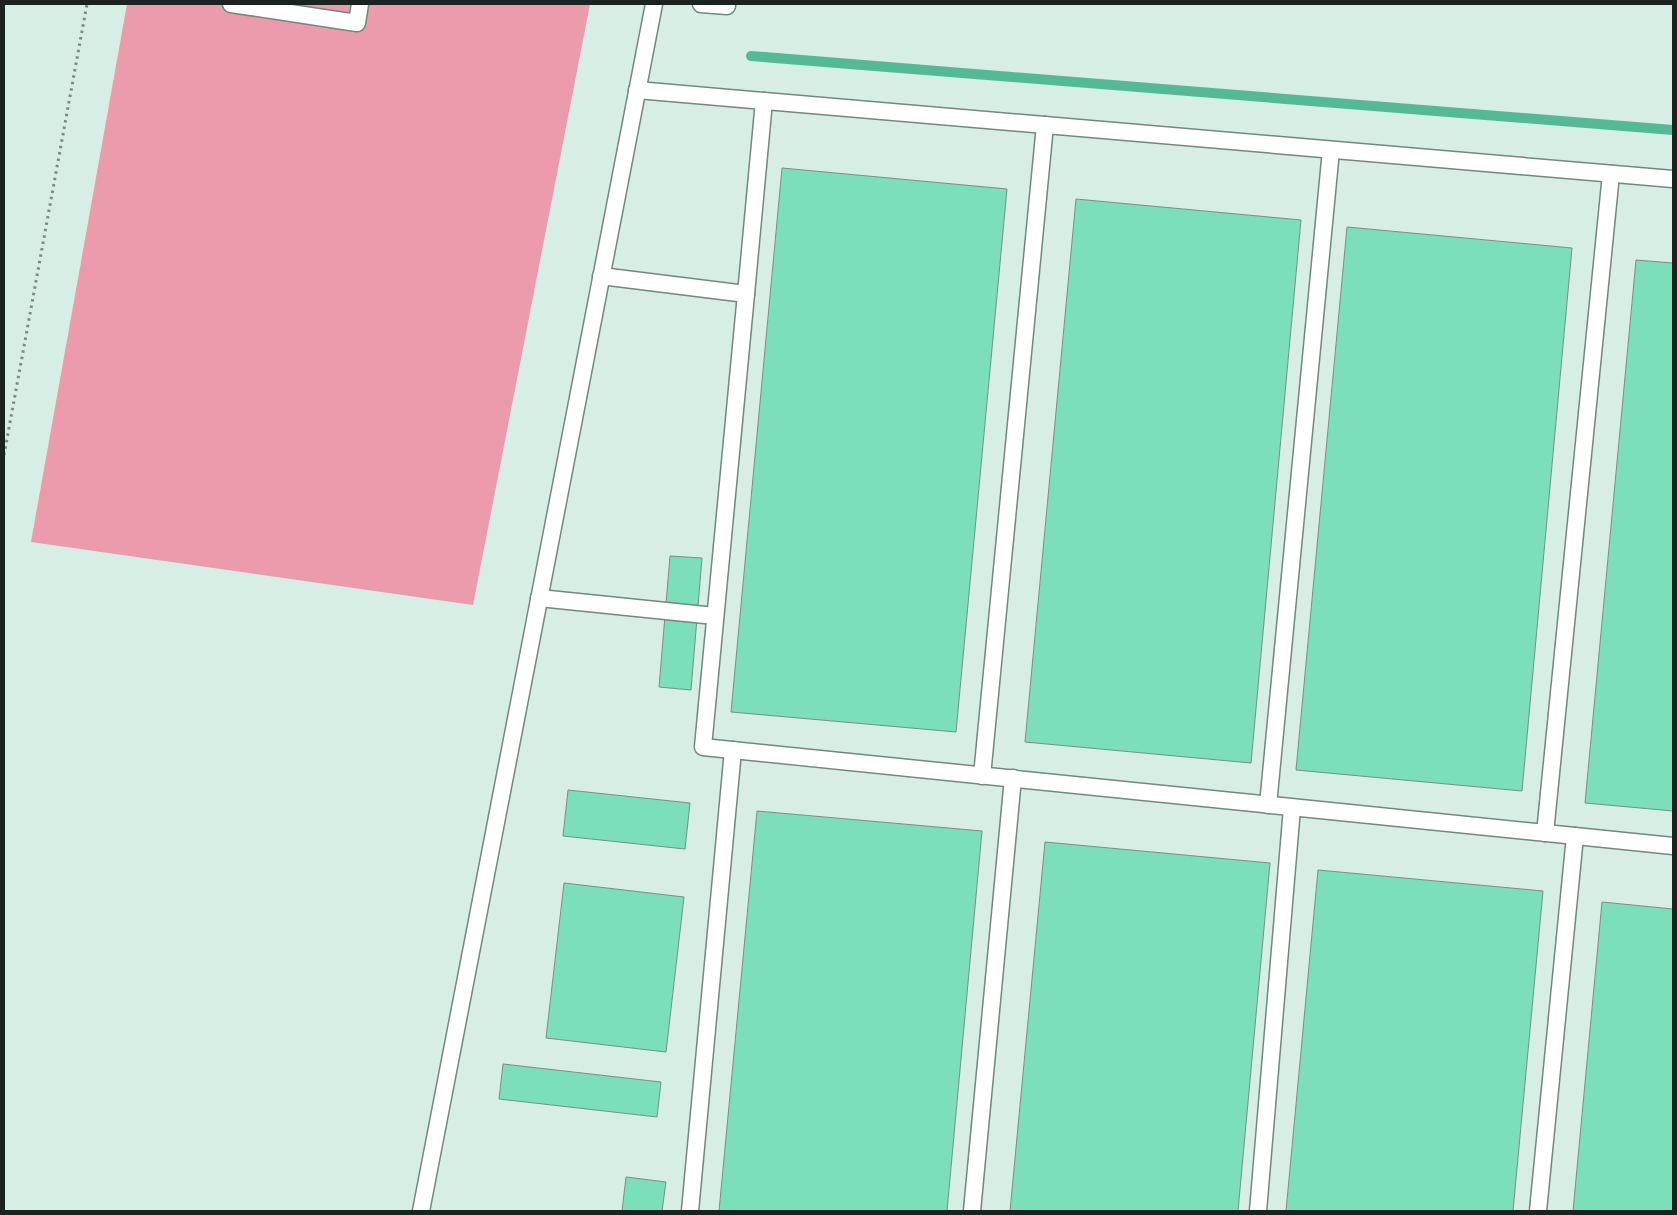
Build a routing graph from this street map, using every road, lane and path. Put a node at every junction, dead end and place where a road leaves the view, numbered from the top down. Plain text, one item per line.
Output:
1 (87, 4) edge
2 (231, 4) edge
3 (360, 4) edge
4 (654, 4) edge
5 (701, 4) edge
6 (728, 4) edge
7 (637, 90) junction
8 (764, 101) junction
9 (1045, 125) junction
10 (1330, 150) junction
11 (1610, 174) junction
12 (1673, 179) edge
13 (601, 276) junction
14 (746, 294) junction
15 (4, 455) edge
16 (540, 598) junction
17 (715, 616) junction
18 (733, 750) junction
19 (982, 776) junction
20 (1013, 778) junction
21 (1268, 805) junction
22 (1292, 808) junction
23 (1546, 834) junction
24 (1575, 836) junction
25 (1673, 846) edge
26 (421, 1211) edge
27 (690, 1211) edge
28 (972, 1211) edge
29 (1258, 1211) edge
30 (1538, 1211) edge

1 - 15 path
2 - 3 lane
4 - 7 lane
5 - 6 lane
7 - 8 lane
7 - 13 lane
8 - 9 lane
8 - 14 lane
9 - 10 lane
9 - 19 lane
10 - 11 lane
10 - 21 lane
11 - 12 lane
11 - 23 lane
13 - 14 lane
13 - 16 lane
14 - 17 lane
16 - 17 lane
16 - 26 lane
17 - 18 lane
18 - 19 lane
18 - 27 lane
19 - 20 lane
20 - 21 lane
20 - 28 lane
21 - 22 lane
22 - 23 lane
22 - 29 lane
23 - 24 lane
24 - 25 lane
24 - 30 lane

